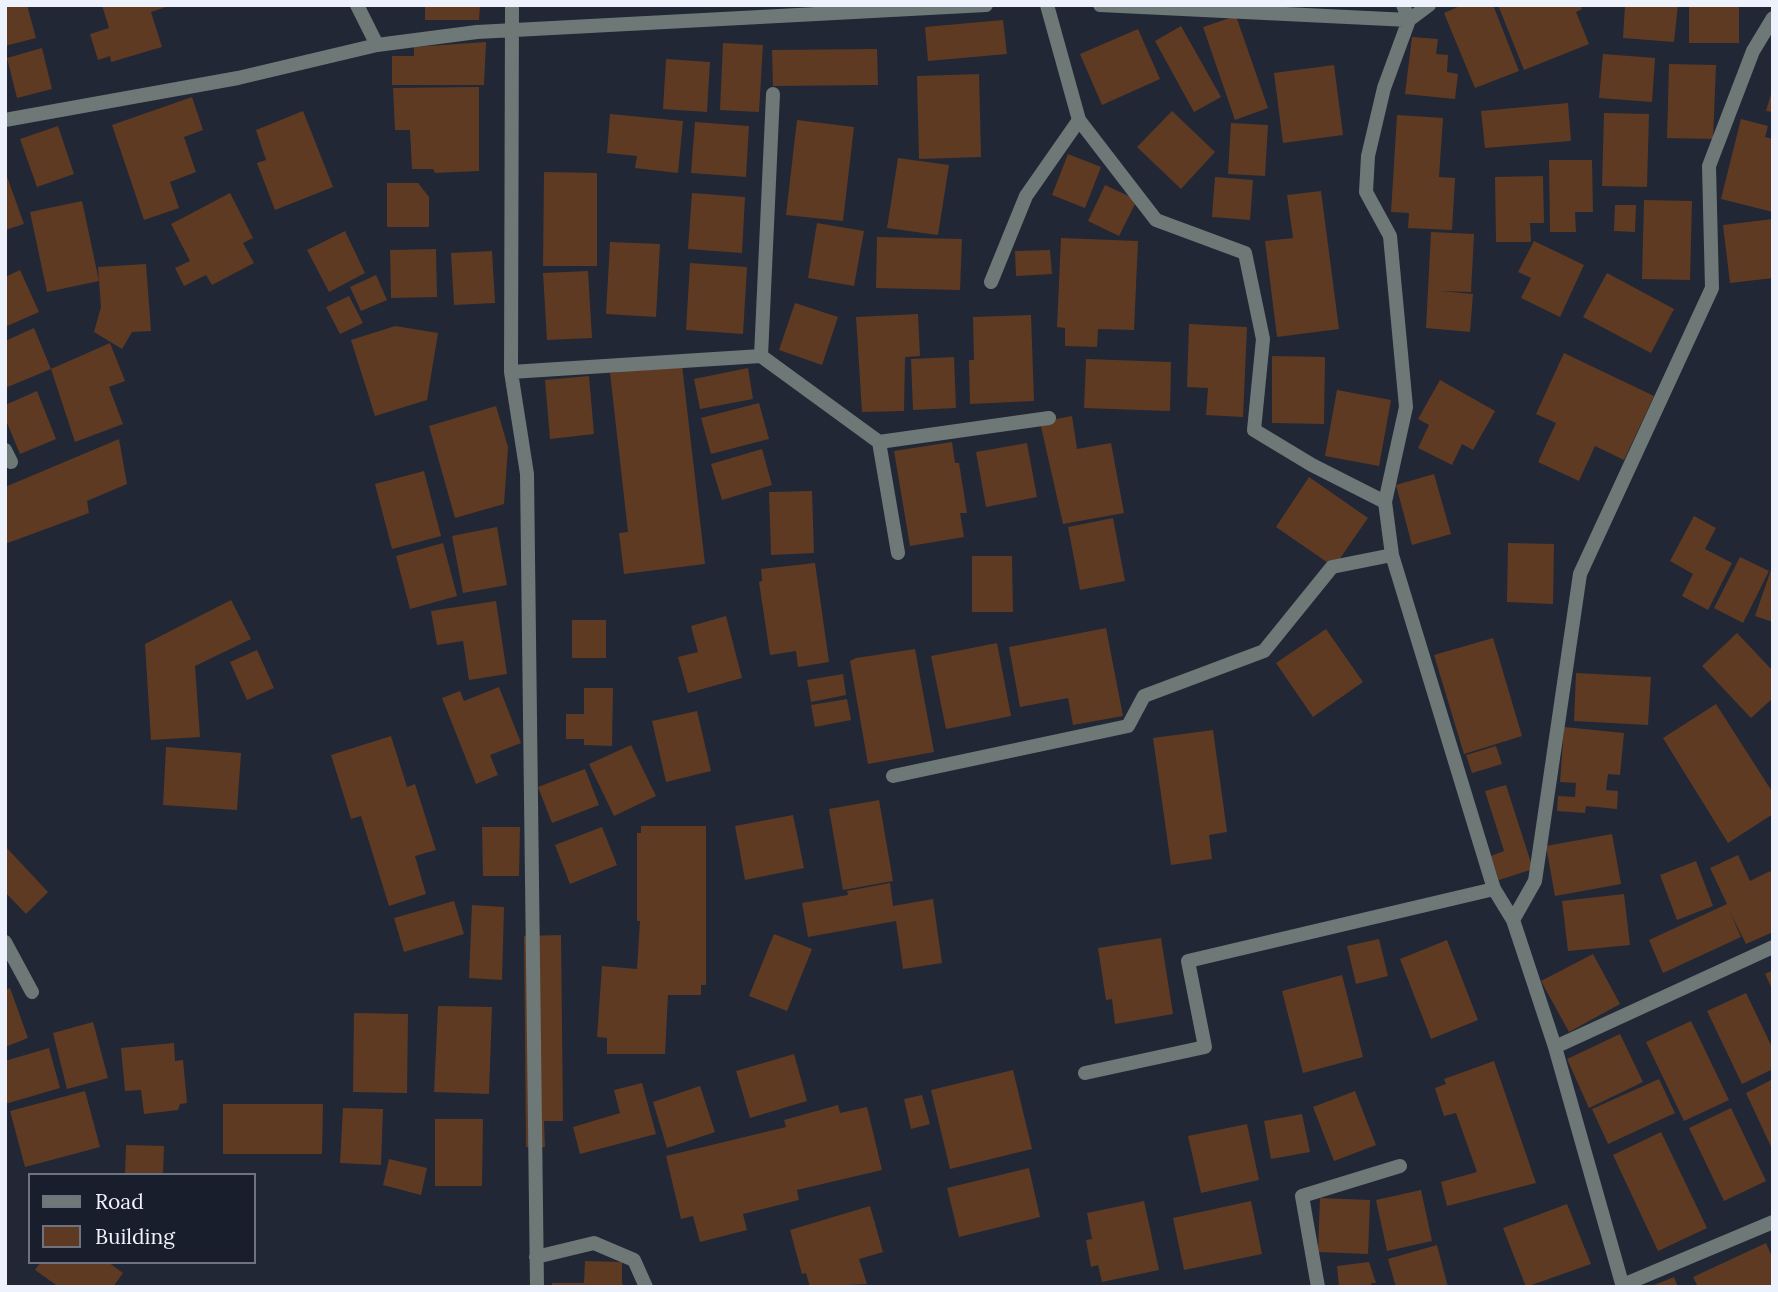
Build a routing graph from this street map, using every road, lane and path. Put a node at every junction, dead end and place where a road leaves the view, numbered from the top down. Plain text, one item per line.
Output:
1 (357, 5) edge
2 (512, 5) edge
3 (986, 5) edge
4 (1047, 5) edge
5 (1100, 5) edge
6 (1403, 5) edge
7 (1429, 5) edge
8 (959, 6) edge
9 (1773, 18) edge
10 (1409, 20) junction
11 (513, 28) junction
12 (377, 45) junction
13 (773, 94) dead end
14 (5, 120) edge
15 (1079, 120) junction
16 (991, 282) dead end
17 (761, 356) junction
18 (511, 372) junction
19 (1049, 418) dead end
20 (879, 442) junction
21 (1385, 502) junction
22 (898, 553) dead end
23 (1392, 555) junction
24 (892, 776) dead end
25 (1494, 890) junction
26 (1513, 920) junction
27 (5, 942) edge
28 (1773, 947) edge
29 (33, 992) dead end
30 (1555, 1047) junction
31 (1085, 1073) dead end
32 (1400, 1166) dead end
33 (1773, 1222) edge
34 (536, 1257) junction
35 (1623, 1286) edge
36 (537, 1287) edge
37 (646, 1287) edge
38 (1318, 1287) edge

1 - 12 street
2 - 11 street
3 - 8 street
4 - 15 street
5 - 10 street
6 - 10 street
7 - 10 street
8 - 11 street
9 - 26 street
10 - 21 street
11 - 12 street
11 - 18 street
12 - 14 street
13 - 17 street
15 - 16 street
15 - 21 street
17 - 18 street
17 - 20 street
18 - 34 street
19 - 20 street
20 - 22 street
21 - 23 street
23 - 24 street
23 - 25 street
25 - 26 street
25 - 31 street
26 - 30 street
27 - 29 street
28 - 30 street
30 - 35 street
32 - 38 street
33 - 35 street
34 - 36 street
34 - 37 street

